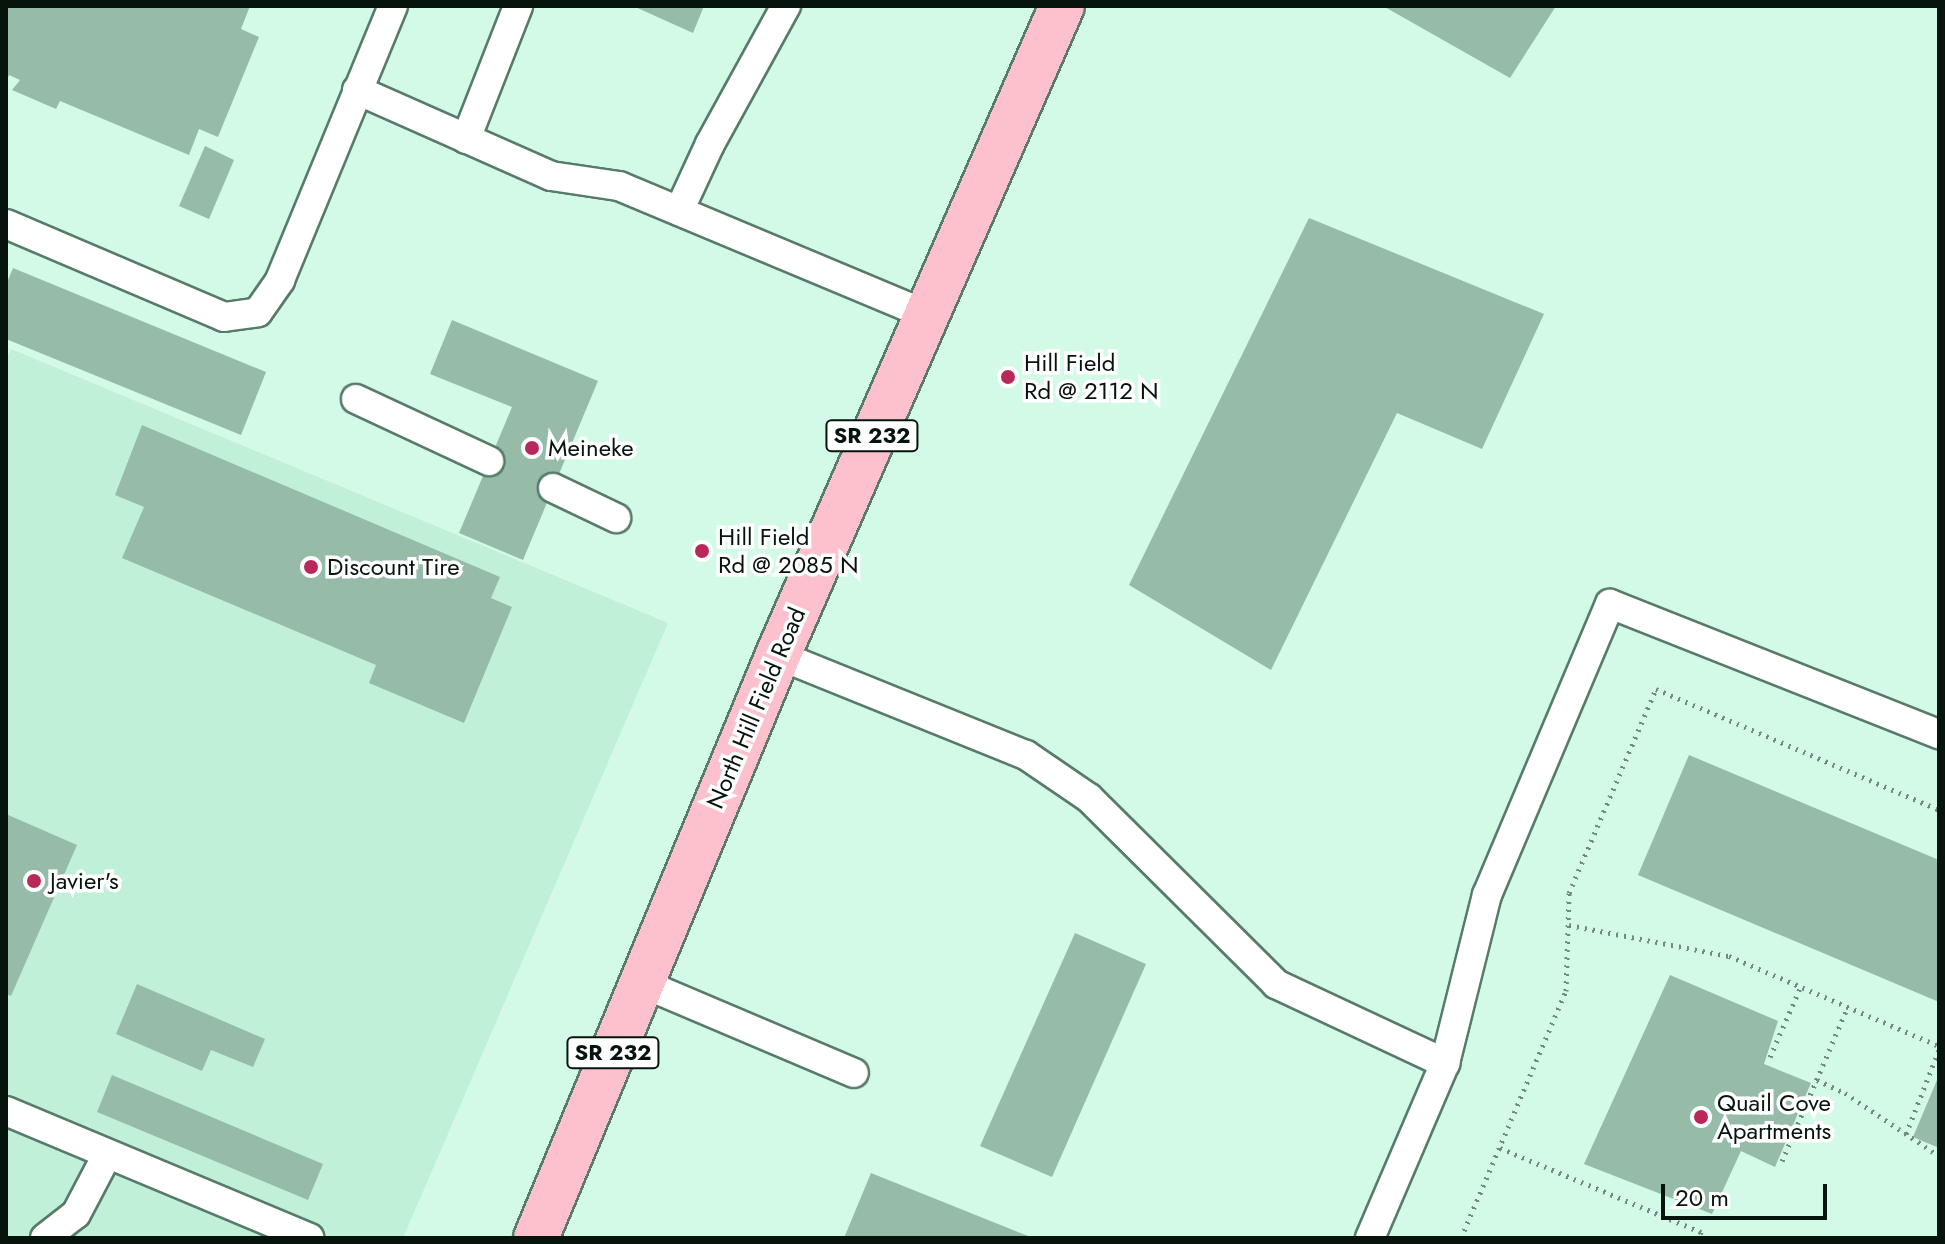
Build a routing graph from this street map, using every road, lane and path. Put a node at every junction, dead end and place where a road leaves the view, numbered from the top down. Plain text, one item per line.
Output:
1 (393, 6) edge
2 (518, 6) edge
3 (786, 6) edge
4 (1062, 6) edge
5 (357, 90) junction
6 (466, 139) junction
7 (679, 211) junction
8 (6, 224) edge
9 (925, 314) junction
10 (356, 399) dead end
11 (489, 461) dead end
12 (553, 488) dead end
13 (616, 518) dead end
14 (778, 655) junction
15 (1939, 734) edge
16 (1939, 810) edge
17 (1569, 925) junction
18 (642, 983) junction
19 (1801, 986) junction
20 (1848, 1006) junction
21 (1939, 1048) edge
22 (1770, 1057) dead end
23 (1445, 1063) junction
24 (854, 1073) dead end
25 (1817, 1080) junction
26 (6, 1111) edge
27 (1906, 1134) junction
28 (1500, 1148) junction
29 (107, 1155) junction
30 (1939, 1156) edge
31 (1782, 1161) dead end
32 (298, 1236) edge
33 (45, 1238) edge
34 (536, 1238) edge
35 (1370, 1238) edge
36 (1461, 1238) edge
37 (1699, 1238) edge

1 - 5 lane
2 - 6 lane
3 - 7 lane
4 - 9 main road, North Hill Field Road / SR 232
5 - 6 lane
5 - 8 lane
6 - 7 lane
7 - 9 lane
9 - 14 main road, North Hill Field Road / SR 232
10 - 11 lane
12 - 13 lane
14 - 18 main road, North Hill Field Road / SR 232
14 - 23 lane
15 - 23 lane
16 - 17 path
17 - 19 path
17 - 28 path
18 - 24 lane
18 - 34 main road, North Hill Field Road / SR 232
19 - 20 path
19 - 22 path
20 - 21 path
20 - 25 path
21 - 27 path
23 - 35 lane
25 - 27 path
25 - 31 path
26 - 29 lane
27 - 30 path
28 - 36 path
28 - 37 path
29 - 32 lane
29 - 33 lane

